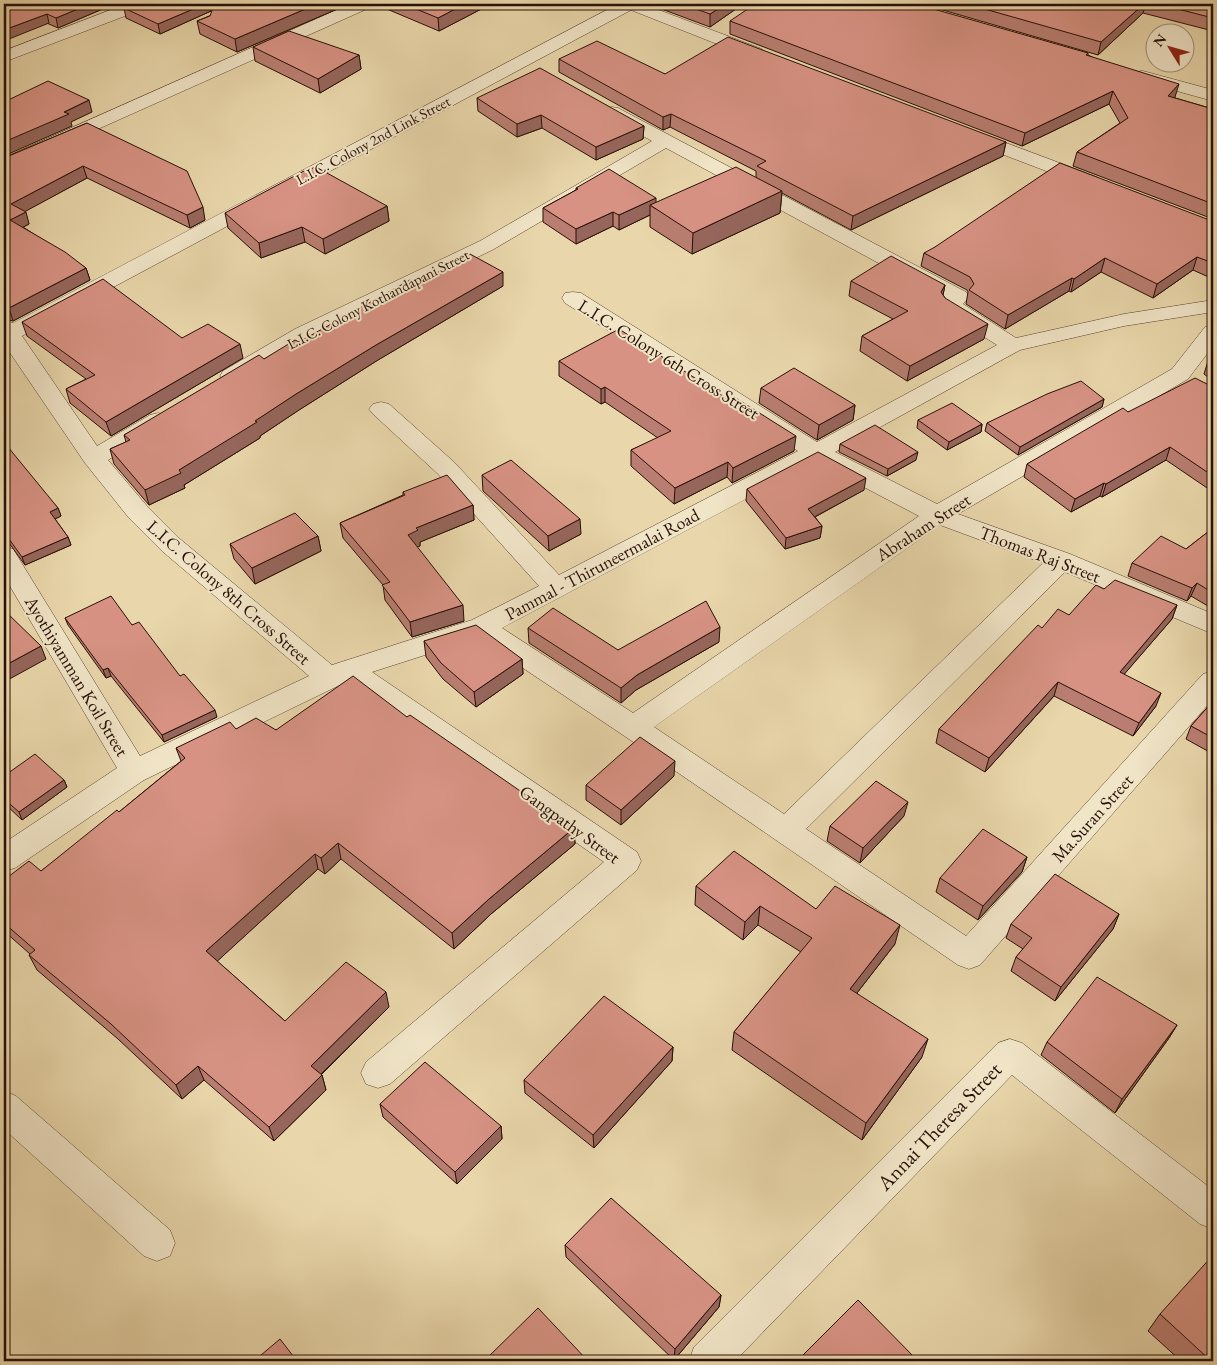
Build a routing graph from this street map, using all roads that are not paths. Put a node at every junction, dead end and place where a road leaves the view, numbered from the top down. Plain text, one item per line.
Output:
1 (140, 4) edge
2 (363, 4) edge
3 (630, 4) edge
4 (4, 57) edge
5 (768, 58) edge
6 (1128, 71) edge
7 (1213, 96) edge
8 (598, 104) edge
9 (953, 129) edge
10 (665, 141) junction
11 (4, 165) edge
12 (1102, 185) edge
13 (573, 298) dead end
14 (1213, 306) edge
15 (6, 332) edge
16 (1213, 332) edge
17 (1012, 345) junction
18 (211, 388) edge
19 (177, 408) edge
20 (381, 409) dead end
21 (816, 452) junction
22 (92, 458) junction
23 (936, 515) junction
24 (4, 555) edge
25 (1061, 560) junction
26 (556, 588) junction
27 (1213, 625) edge
28 (481, 627) junction
29 (339, 674) junction
30 (1208, 695) edge
31 (633, 727) junction
32 (134, 772) junction
33 (786, 830) junction
34 (4, 859) edge
35 (378, 1073) dead end
36 (4, 1106) edge
37 (1213, 1212) edge
38 (157, 1243) dead end
39 (708, 1361) edge

1 - 4 street
2 - 11 street
3 - 5 street
3 - 15 street, L.I.C. Colony 2nd Link Street
6 - 7 street
8 - 10 street
9 - 12 street
10 - 17 street
10 - 18 street, L.I.C. Colony Kothandapani Street
13 - 21 street, L.I.C. Colony 6th Cross Street
14 - 17 street, Pammal - Thiruneermalai Road
15 - 22 street, L.I.C. Colony 8th Cross Street
16 - 23 street, Abraham Street
17 - 21 street, Pammal - Thiruneermalai Road
19 - 22 street
20 - 26 street
21 - 23 street, Thomas Raj Street
21 - 26 street, Pammal - Thiruneermalai Road
22 - 29 street, L.I.C. Colony 8th Cross Street
23 - 25 street, Thomas Raj Street
23 - 31 street, Abraham Street
24 - 32 street, Ayothiyamman Koil Street
25 - 27 street, Thomas Raj Street
25 - 33 street
26 - 28 street, Pammal - Thiruneermalai Road
28 - 29 street, Pammal - Thiruneermalai Road
28 - 31 street
29 - 32 street, Pammal - Thiruneermalai Road
29 - 35 street, Gangpathy Street
30 - 33 street, Ma.Suran Street
31 - 33 street
32 - 34 street, Pammal - Thiruneermalai Road
36 - 38 street
37 - 39 street, Annai Theresa Street

